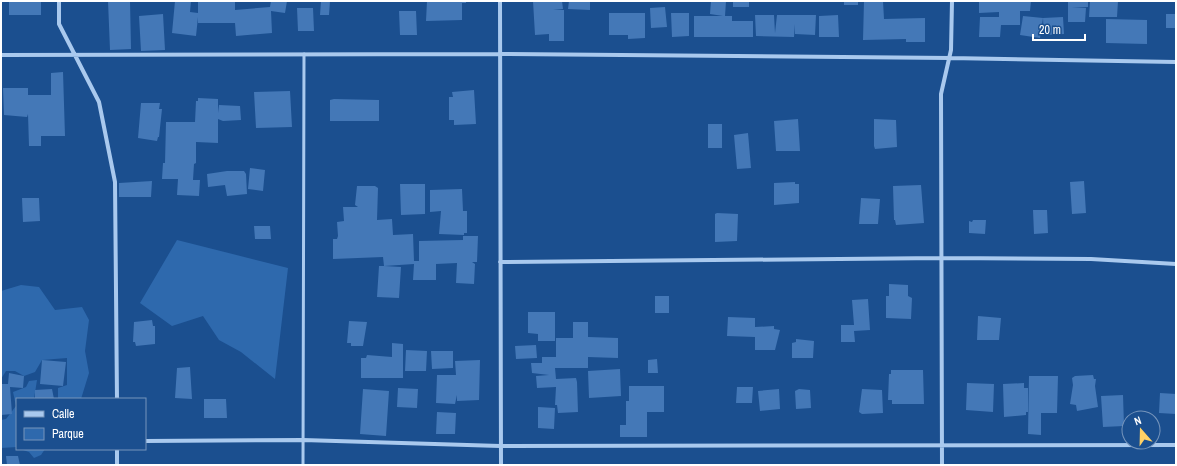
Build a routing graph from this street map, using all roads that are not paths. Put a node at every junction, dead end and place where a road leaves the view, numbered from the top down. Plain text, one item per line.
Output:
1 (59, 1) edge
2 (500, 1) edge
3 (952, 1) edge
4 (304, 54) junction
5 (501, 54) junction
6 (1, 55) edge
7 (74, 55) junction
8 (950, 58) junction
9 (1176, 62) edge
10 (942, 258) junction
11 (500, 262) junction
12 (1176, 264) edge
13 (117, 398) edge
14 (303, 440) junction
15 (146, 441) edge
16 (942, 445) junction
17 (1176, 445) edge
18 (500, 446) junction
19 (117, 450) edge
20 (117, 465) edge
21 (303, 465) edge
22 (501, 465) edge
23 (942, 465) edge

1 - 7 street
2 - 5 street
3 - 8 street
4 - 5 street
4 - 7 street
4 - 14 lane
5 - 8 street
5 - 11 street
6 - 7 street
7 - 13 street
8 - 9 street
8 - 10 street
10 - 11 street
10 - 12 street
10 - 16 street
11 - 18 street
14 - 15 street
14 - 18 street
14 - 21 lane
16 - 17 street
16 - 18 street
16 - 23 street
18 - 22 street
19 - 20 street

